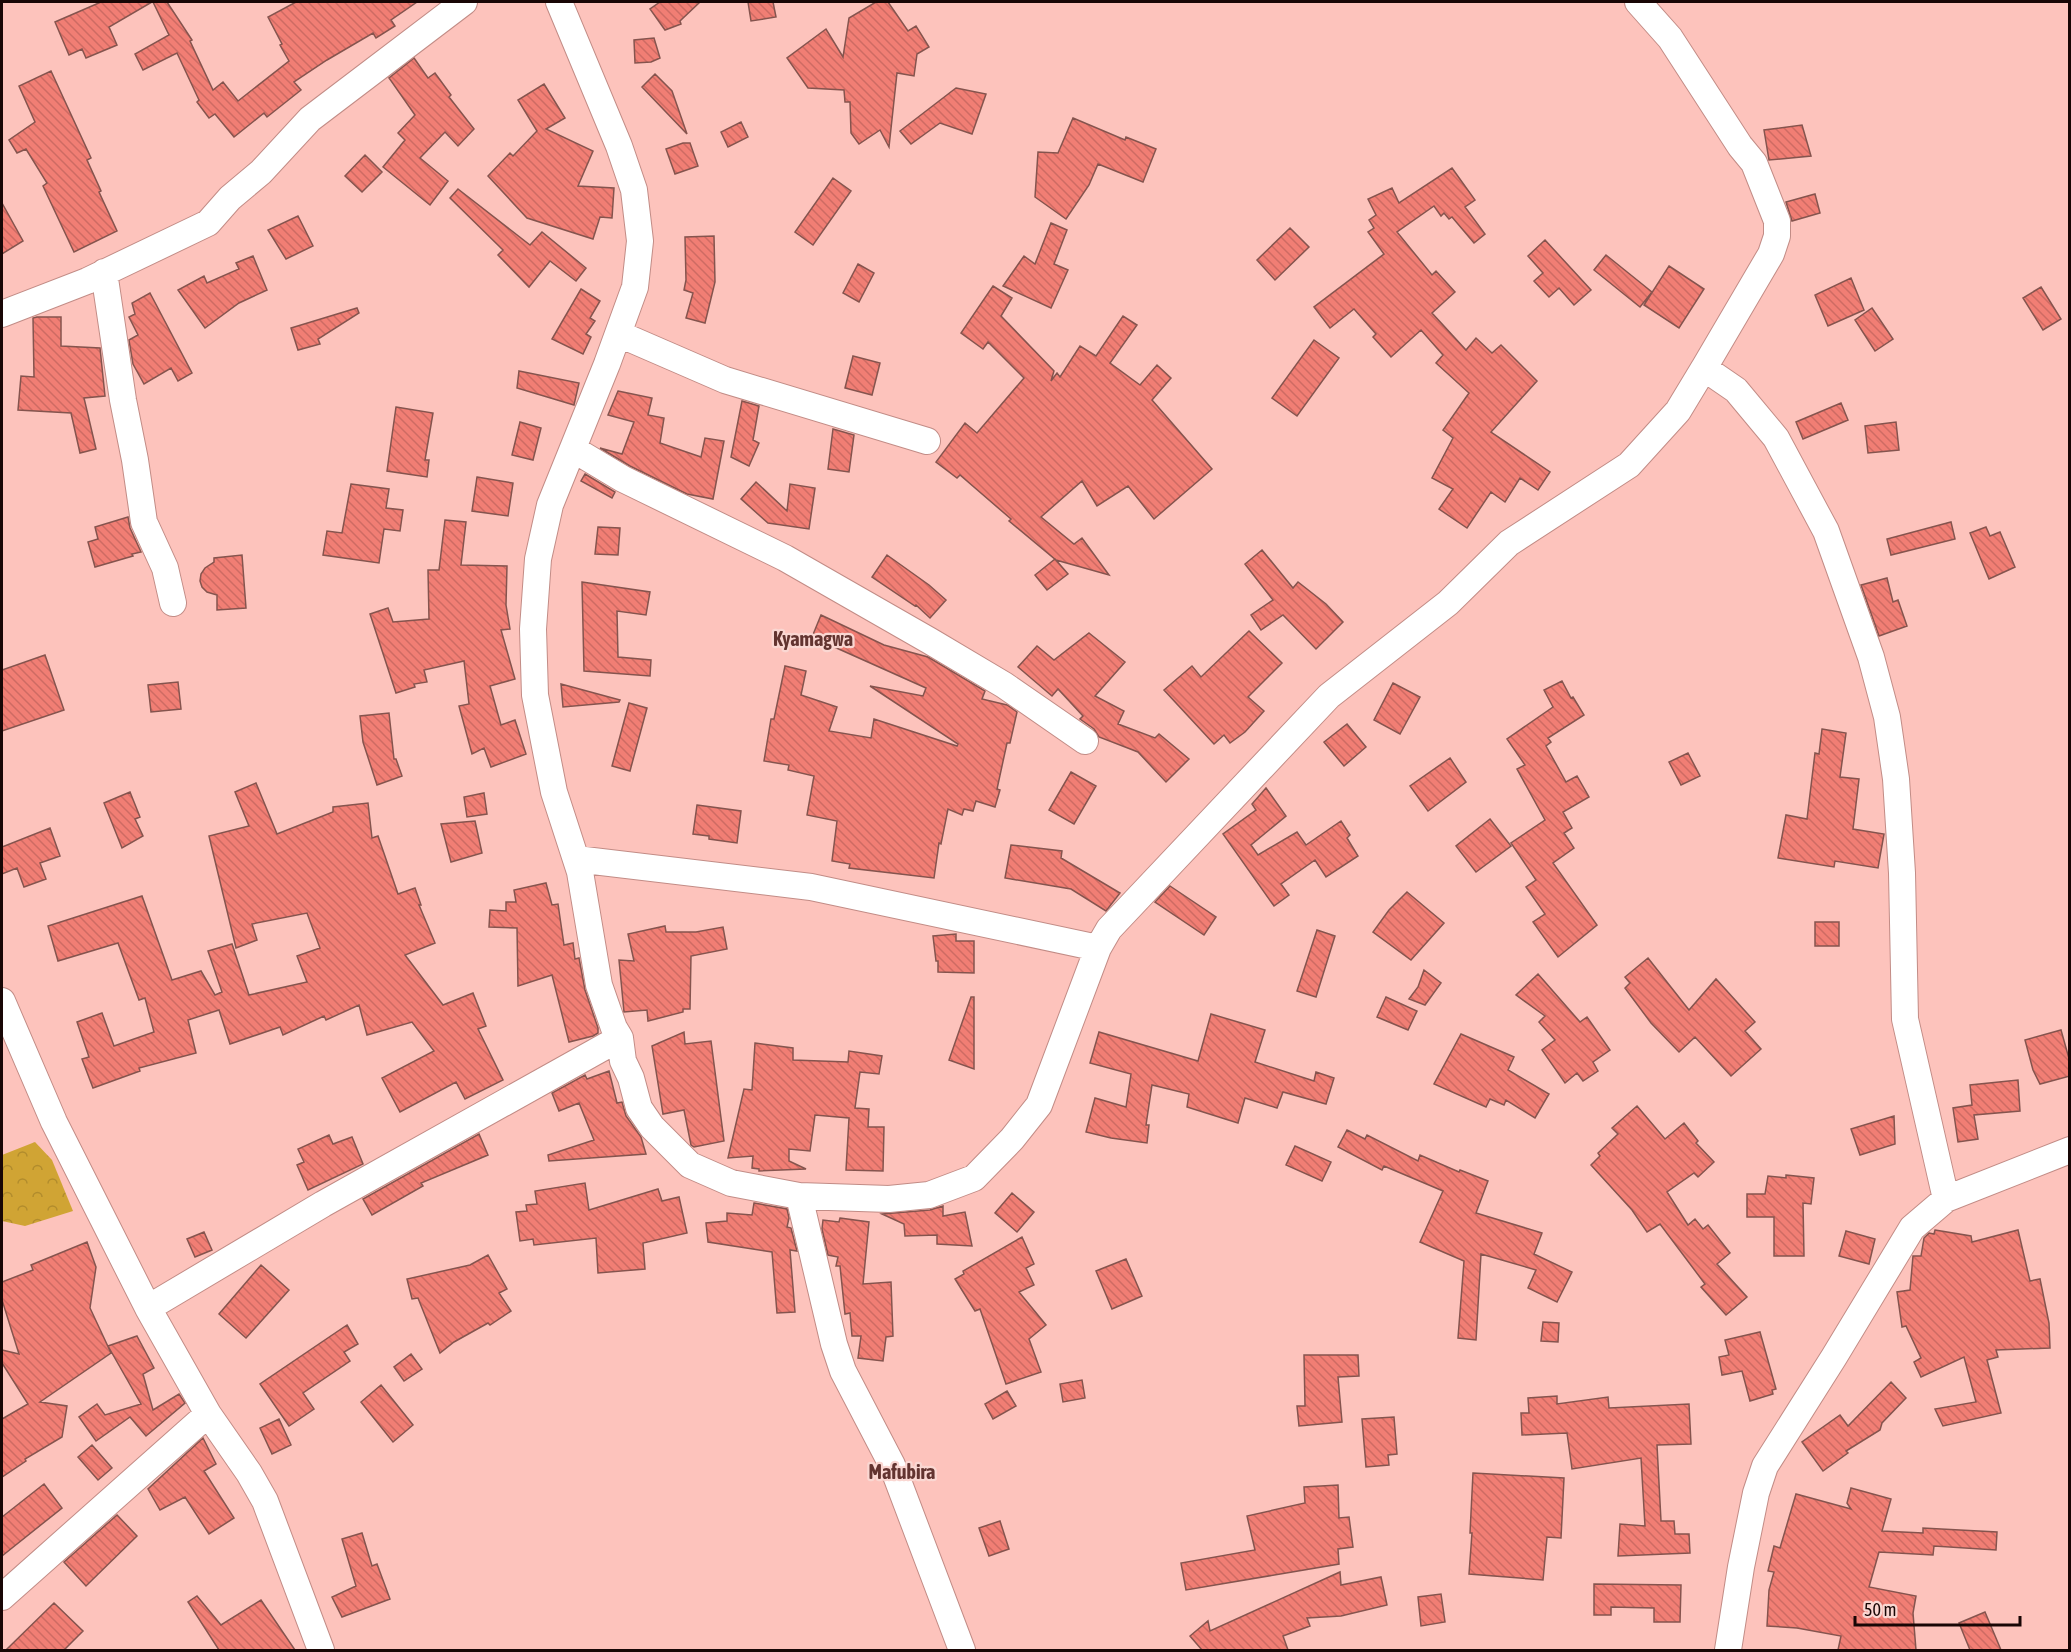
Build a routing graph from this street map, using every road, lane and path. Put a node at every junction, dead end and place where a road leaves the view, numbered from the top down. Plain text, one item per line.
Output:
1 (464, 2) edge
2 (559, 2) edge
3 (1638, 2) edge
4 (104, 272) junction
5 (2, 314) edge
6 (618, 334) junction
7 (1704, 368) junction
8 (927, 441) dead end
9 (573, 449) junction
10 (173, 603) dead end
11 (1085, 741) dead end
12 (576, 859) junction
13 (1098, 948) junction
14 (2, 1001) edge
15 (620, 1038) junction
16 (2070, 1150) edge
17 (799, 1196) junction
18 (1946, 1199) junction
19 (148, 1308) junction
20 (208, 1414) junction
21 (2, 1597) edge
22 (321, 1650) edge
23 (962, 1650) edge
24 (1728, 1650) edge

1 - 4 street
2 - 6 street
3 - 7 street
4 - 5 street
4 - 10 street
6 - 8 street
6 - 9 street
7 - 13 street
7 - 18 street
9 - 11 street
9 - 12 street
12 - 13 street
12 - 15 street
13 - 17 street
14 - 19 street
15 - 17 street
15 - 19 street
16 - 18 street
17 - 23 street
18 - 24 street
19 - 20 street
20 - 21 street
20 - 22 street

